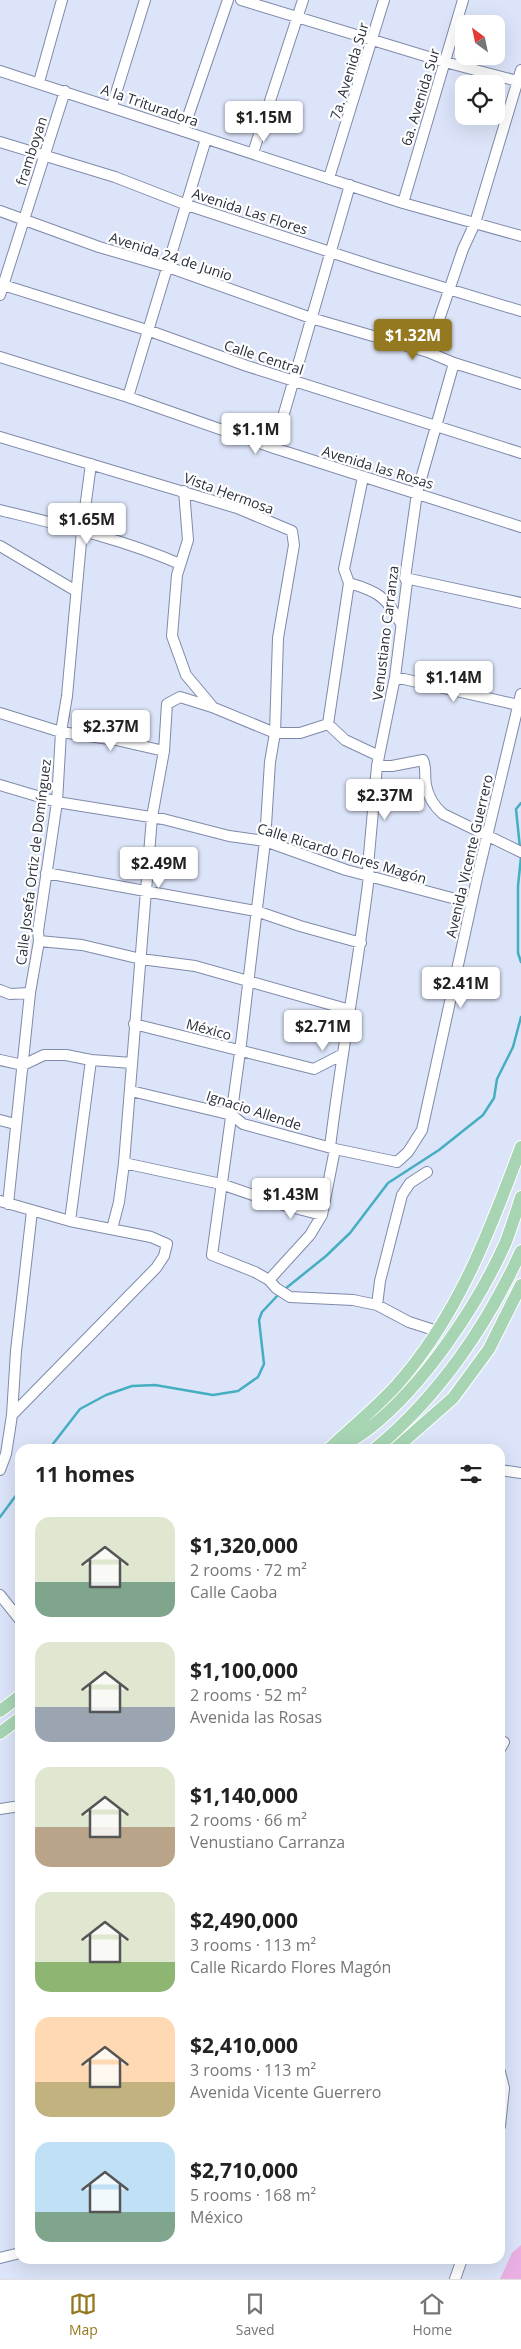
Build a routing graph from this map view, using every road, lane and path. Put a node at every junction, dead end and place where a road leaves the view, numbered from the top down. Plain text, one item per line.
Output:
1 (62, 0) edge
2 (145, 0) edge
3 (228, 0) edge
4 (241, 0) edge
5 (303, 0) edge
6 (384, 0) edge
7 (463, 0) edge
8 (297, 16) junction
9 (373, 40) junction
10 (444, 62) junction
11 (521, 70) edge
12 (0, 71) edge
13 (39, 82) junction
14 (520, 82) edge
15 (65, 91) junction
16 (112, 106) junction
17 (182, 130) junction
18 (206, 139) junction
19 (0, 142) edge
20 (253, 153) junction
21 (44, 155) junction
22 (330, 178) junction
23 (350, 185) junction
24 (402, 203) junction
25 (187, 205) junction
26 (0, 211) edge
27 (23, 219) junction
28 (475, 223) junction
29 (521, 236) edge
30 (331, 251) junction
31 (168, 267) junction
32 (2, 284) edge
33 (449, 290) junction
34 (0, 295) edge
35 (521, 311) edge
36 (311, 318) junction
37 (150, 331) junction
38 (428, 352) junction
39 (0, 357) edge
40 (454, 363) junction
41 (294, 381) junction
42 (521, 384) edge
43 (128, 397) junction
44 (436, 425) junction
45 (0, 437) edge
46 (274, 448) junction
47 (521, 454) edge
48 (91, 464) junction
49 (363, 477) junction
50 (184, 491) junction
51 (417, 493) junction
52 (0, 510) edge
53 (521, 527) edge
54 (82, 531) junction
55 (0, 546) edge
56 (180, 564) junction
57 (405, 578) junction
58 (348, 583) junction
59 (76, 591) junction
60 (405, 593) junction
61 (386, 600) junction
62 (521, 603) edge
63 (401, 624) junction
64 (395, 677) junction
65 (520, 700) edge
66 (212, 707) junction
67 (0, 713) edge
68 (328, 724) junction
69 (61, 732) junction
70 (275, 733) junction
71 (164, 751) junction
72 (378, 761) junction
73 (0, 785) edge
74 (57, 802) junction
75 (152, 817) junction
76 (488, 835) junction
77 (265, 842) junction
78 (516, 851) edge
79 (46, 873) junction
80 (369, 876) junction
81 (147, 890) junction
82 (471, 903) junction
83 (256, 911) junction
84 (39, 941) junction
85 (361, 943) junction
86 (141, 959) junction
87 (248, 982) junction
88 (0, 990) edge
89 (30, 993) junction
90 (350, 1010) junction
91 (134, 1024) junction
92 (240, 1052) junction
93 (343, 1054) junction
94 (0, 1060) edge
95 (91, 1060) junction
96 (132, 1063) junction
97 (23, 1065) junction
98 (131, 1090) junction
99 (232, 1115) junction
100 (0, 1120) edge
101 (15, 1124) junction
102 (521, 1147) edge
103 (332, 1148) junction
104 (397, 1162) joint
105 (124, 1163) junction
106 (427, 1172) dead end
107 (221, 1184) junction
108 (521, 1197) edge
109 (4, 1202) edge
110 (32, 1211) junction
111 (322, 1215) junction
112 (70, 1221) junction
113 (112, 1228) junction
114 (521, 1251) edge
115 (269, 1280) junction
116 (521, 1285) edge
117 (377, 1305) junction
118 (437, 1330) junction
119 (12, 1415) junction
120 (334, 1444) edge
121 (347, 1444) edge
122 (380, 1444) edge
123 (401, 1444) edge
124 (0, 1470) edge
125 (505, 1470) edge
126 (520, 1471) edge
127 (0, 1596) edge
128 (15, 1614) edge
129 (15, 1700) edge
130 (0, 1711) edge
131 (15, 1722) edge
132 (0, 1733) edge
133 (15, 1807) edge
134 (0, 1809) edge
135 (15, 2254) edge
136 (0, 2258) edge
137 (460, 2264) edge
138 (455, 2279) edge

1 - 13 street
2 - 16 street
3 - 17 street
4 - 8 street
5 - 8 street
6 - 9 street, 7a. Avenida Sur
7 - 10 street, 6a. Avenida Sur
8 - 9 street
8 - 20 street
9 - 10 street
9 - 22 street, 7a. Avenida Sur
10 - 14 street
10 - 24 street, 6a. Avenida Sur
11 - 14 street
12 - 13 street, A la Trituradora
13 - 15 street, A la Trituradora
14 - 28 street
15 - 16 street, A la Trituradora
15 - 21 street, framboyan
16 - 17 street, A la Trituradora
17 - 18 street, A la Trituradora
18 - 20 street, A la Trituradora
18 - 25 street
19 - 21 street, Avenida Las Flores
20 - 22 street, A la Trituradora
21 - 25 street, Avenida Las Flores
21 - 27 street, framboyan
22 - 23 street, A la Trituradora
23 - 24 street, A la Trituradora
23 - 30 street
24 - 28 street, A la Trituradora
25 - 30 street, Avenida Las Flores
25 - 31 street
26 - 27 street, Avenida 24 de Junio
27 - 31 street, Avenida 24 de Junio
27 - 32 street, framboyan
28 - 29 street, A la Trituradora
28 - 33 street
30 - 33 street, Avenida Las Flores
30 - 36 street
31 - 36 street, Avenida 24 de Junio
31 - 37 street
32 - 34 street, framboyan
32 - 37 street, Calle Central
33 - 35 street, Avenida Las Flores
33 - 38 street
36 - 38 street, Avenida 24 de Junio
36 - 41 street
37 - 41 street, Calle Central
37 - 43 street
38 - 40 street, Avenida 24 de Junio
39 - 43 street, Avenida las Rosas
40 - 42 street, Avenida 24 de Junio
40 - 44 street, Venustiano Carranza
41 - 44 street, Calle Central
41 - 46 street
43 - 46 street, Avenida las Rosas
44 - 47 street, Calle Central
44 - 51 street, Venustiano Carranza
45 - 48 street, Vista Hermosa
46 - 49 street, Avenida las Rosas
48 - 50 street, Vista Hermosa
48 - 54 street, Calle Josefa Ortiz de Domínguez
49 - 51 street, Avenida las Rosas
49 - 58 street
50 - 56 street
50 - 70 street, Vista Hermosa
51 - 53 street, Avenida las Rosas
51 - 57 street, Venustiano Carranza
52 - 54 street
54 - 56 street
54 - 59 street, Calle Josefa Ortiz de Domínguez
55 - 59 street
56 - 66 street
57 - 60 street, Venustiano Carranza
57 - 62 street
58 - 61 street
58 - 68 street
59 - 69 street, Calle Josefa Ortiz de Domínguez
60 - 61 street
60 - 63 street, Venustiano Carranza
61 - 63 street
63 - 64 street, Venustiano Carranza
64 - 65 street
64 - 72 street, Venustiano Carranza
65 - 76 street, Avenida Vicente Guerrero
66 - 70 street
66 - 71 street
67 - 69 street
68 - 70 street
68 - 72 street
69 - 71 street
69 - 74 street, Calle Josefa Ortiz de Domínguez
70 - 77 street
71 - 75 street
72 - 76 street
72 - 80 street, Venustiano Carranza
73 - 74 street, Calle Ricardo Flores Magón
74 - 75 street, Calle Ricardo Flores Magón
74 - 79 street, Calle Josefa Ortiz de Domínguez
75 - 77 street, Calle Ricardo Flores Magón
75 - 81 street
76 - 78 street
76 - 82 street, Avenida Vicente Guerrero
77 - 80 street, Calle Ricardo Flores Magón
77 - 83 street
79 - 81 street
79 - 84 street, Calle Josefa Ortiz de Domínguez
80 - 82 street, Calle Ricardo Flores Magón
80 - 85 street, Venustiano Carranza
81 - 83 street
81 - 86 street
82 - 104 street, Avenida Vicente Guerrero
83 - 85 street
83 - 87 street
84 - 86 street
84 - 89 street, Calle Josefa Ortiz de Domínguez
85 - 90 street, Venustiano Carranza
86 - 87 street
86 - 91 street
87 - 90 street
87 - 92 street
88 - 89 street
89 - 97 street, Calle Josefa Ortiz de Domínguez
90 - 93 street, Venustiano Carranza
91 - 92 street, México
91 - 96 street
92 - 93 street, México
92 - 99 street
93 - 103 street, Venustiano Carranza
94 - 97 street
95 - 96 street
95 - 97 street
95 - 112 street
96 - 98 street
97 - 101 street, Calle Josefa Ortiz de Domínguez
98 - 99 street, Ignacio Allende
98 - 105 street
99 - 103 street, Ignacio Allende
99 - 107 street
100 - 101 street
101 - 109 street, Calle Josefa Ortiz de Domínguez
102 - 118 main road
103 - 104 street, Ignacio Allende
103 - 111 street, Venustiano Carranza
105 - 107 street
105 - 113 street
106 - 117 street
107 - 111 street
107 - 115 street
108 - 121 main road
109 - 110 street
110 - 112 street
110 - 119 street
111 - 115 street
112 - 113 street
113 - 119 street
114 - 122 main road
115 - 117 street
116 - 123 main road
117 - 118 street
118 - 120 main road
119 - 124 street
125 - 126 street
127 - 128 street
129 - 130 main road
131 - 132 main road
133 - 134 street
135 - 136 street
137 - 138 street

